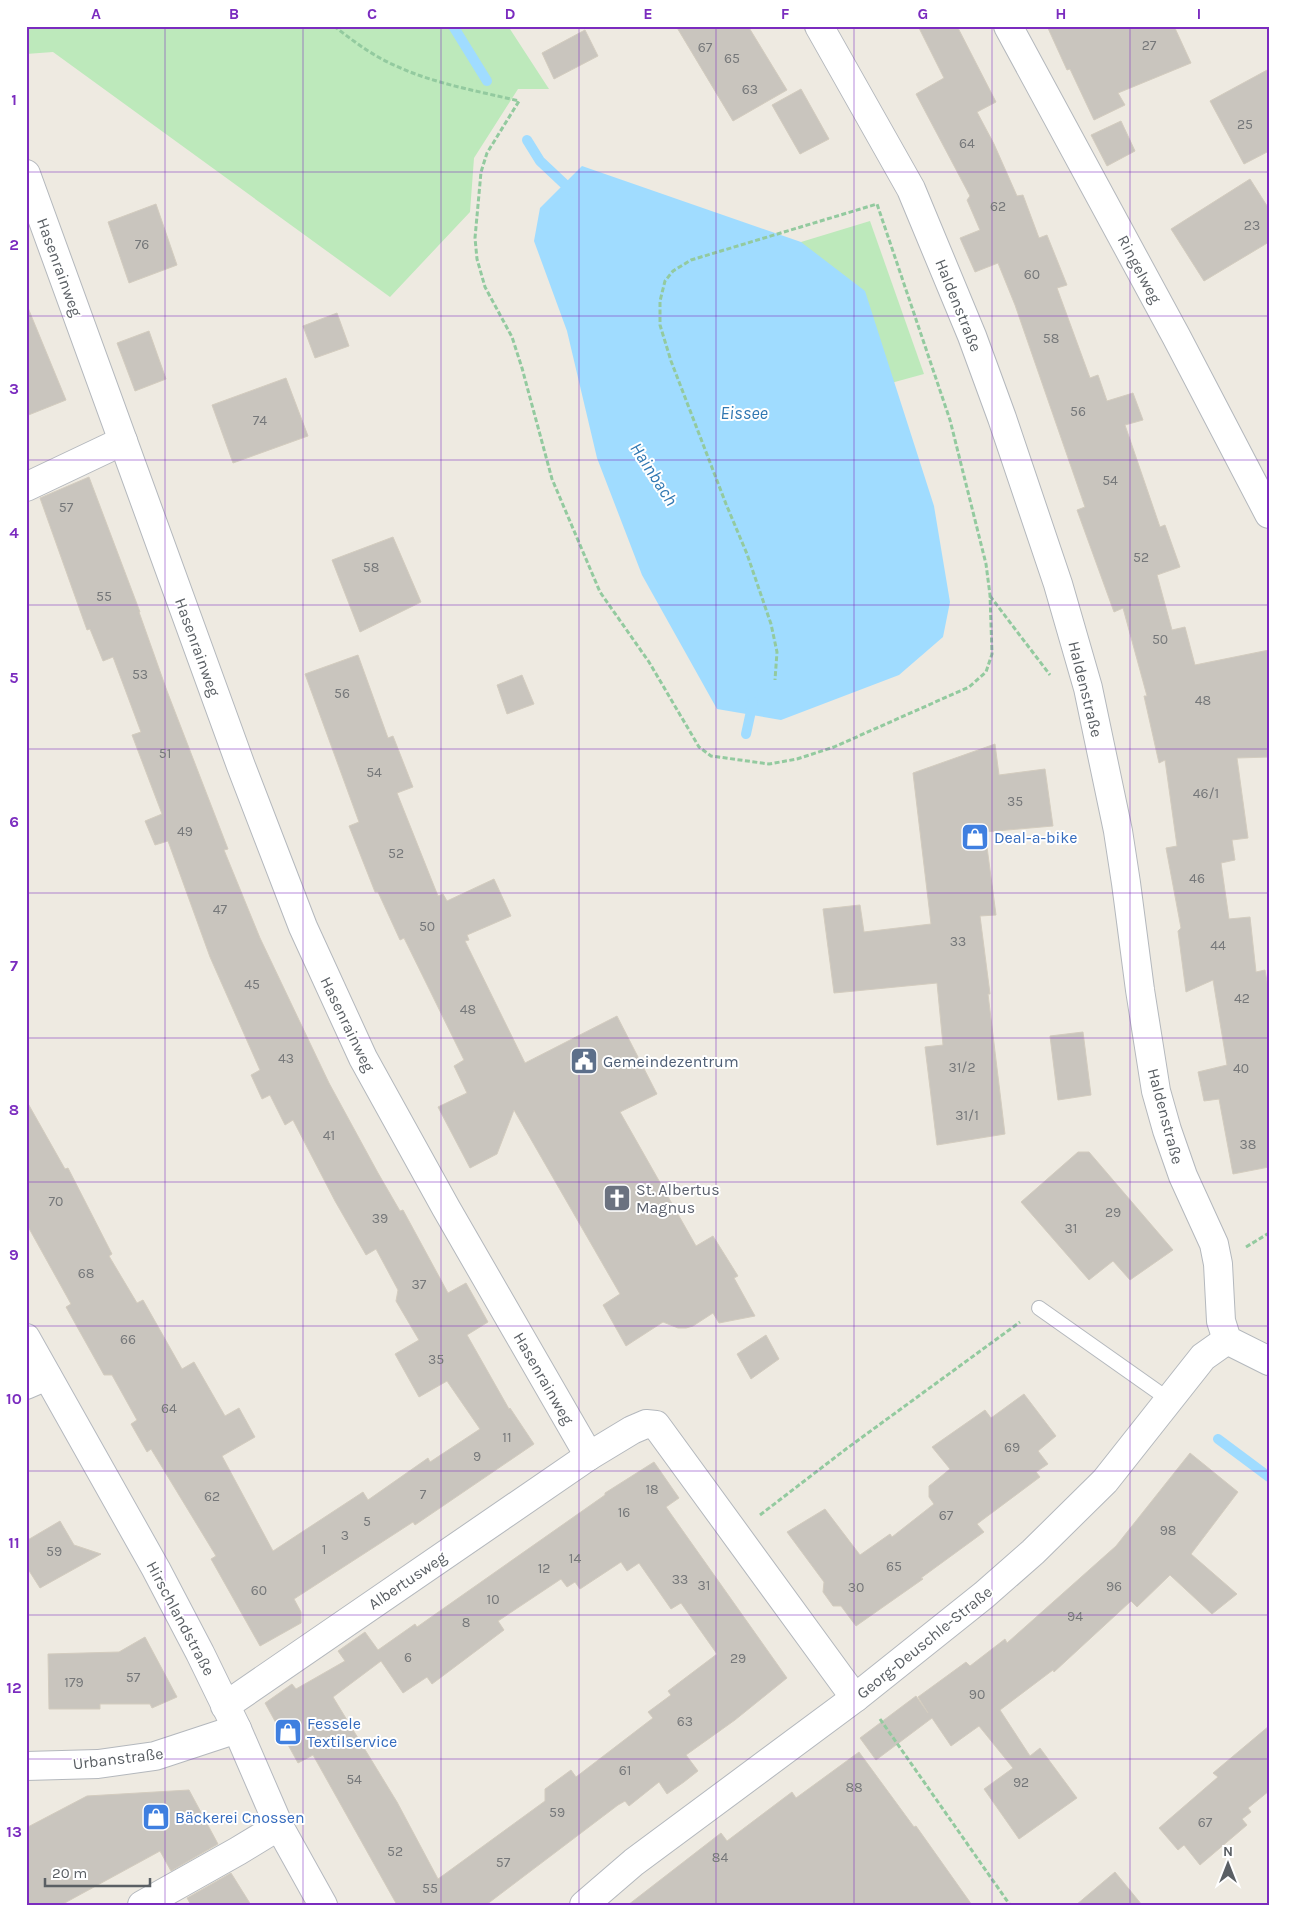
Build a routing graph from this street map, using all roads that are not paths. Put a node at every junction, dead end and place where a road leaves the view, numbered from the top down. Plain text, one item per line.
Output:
1 (819, 26) edge
2 (1008, 26) edge
3 (26, 174) edge
4 (123, 441) junction
5 (26, 487) edge
6 (1269, 514) edge
7 (1039, 1308) road end
8 (26, 1338) edge
9 (1226, 1340) junction
10 (1269, 1361) edge
11 (37, 1381) edge
12 (1168, 1398) junction
13 (589, 1456) junction
14 (855, 1698) junction
15 (231, 1717) junction
16 (26, 1766) edge
17 (279, 1826) junction
18 (142, 1905) edge
19 (323, 1905) edge
20 (584, 1905) edge

1 - 9 street, Haldenstraße
2 - 6 street, Ringelweg
3 - 4 street, Hasenrainweg
4 - 5 street
4 - 13 street, Hasenrainweg
7 - 12 lane
8 - 11 street, Hirschlandstraße
9 - 10 street
9 - 12 street, Georg-Deuschle-Straße
11 - 15 street, Hirschlandstraße
12 - 14 street, Georg-Deuschle-Straße
13 - 14 street
13 - 15 street, Albertusweg
14 - 20 street, Georg-Deuschle-Straße
15 - 16 street, Urbanstraße
15 - 17 street, Hirschlandstraße
17 - 18 street
17 - 19 street, Hirschlandstraße

